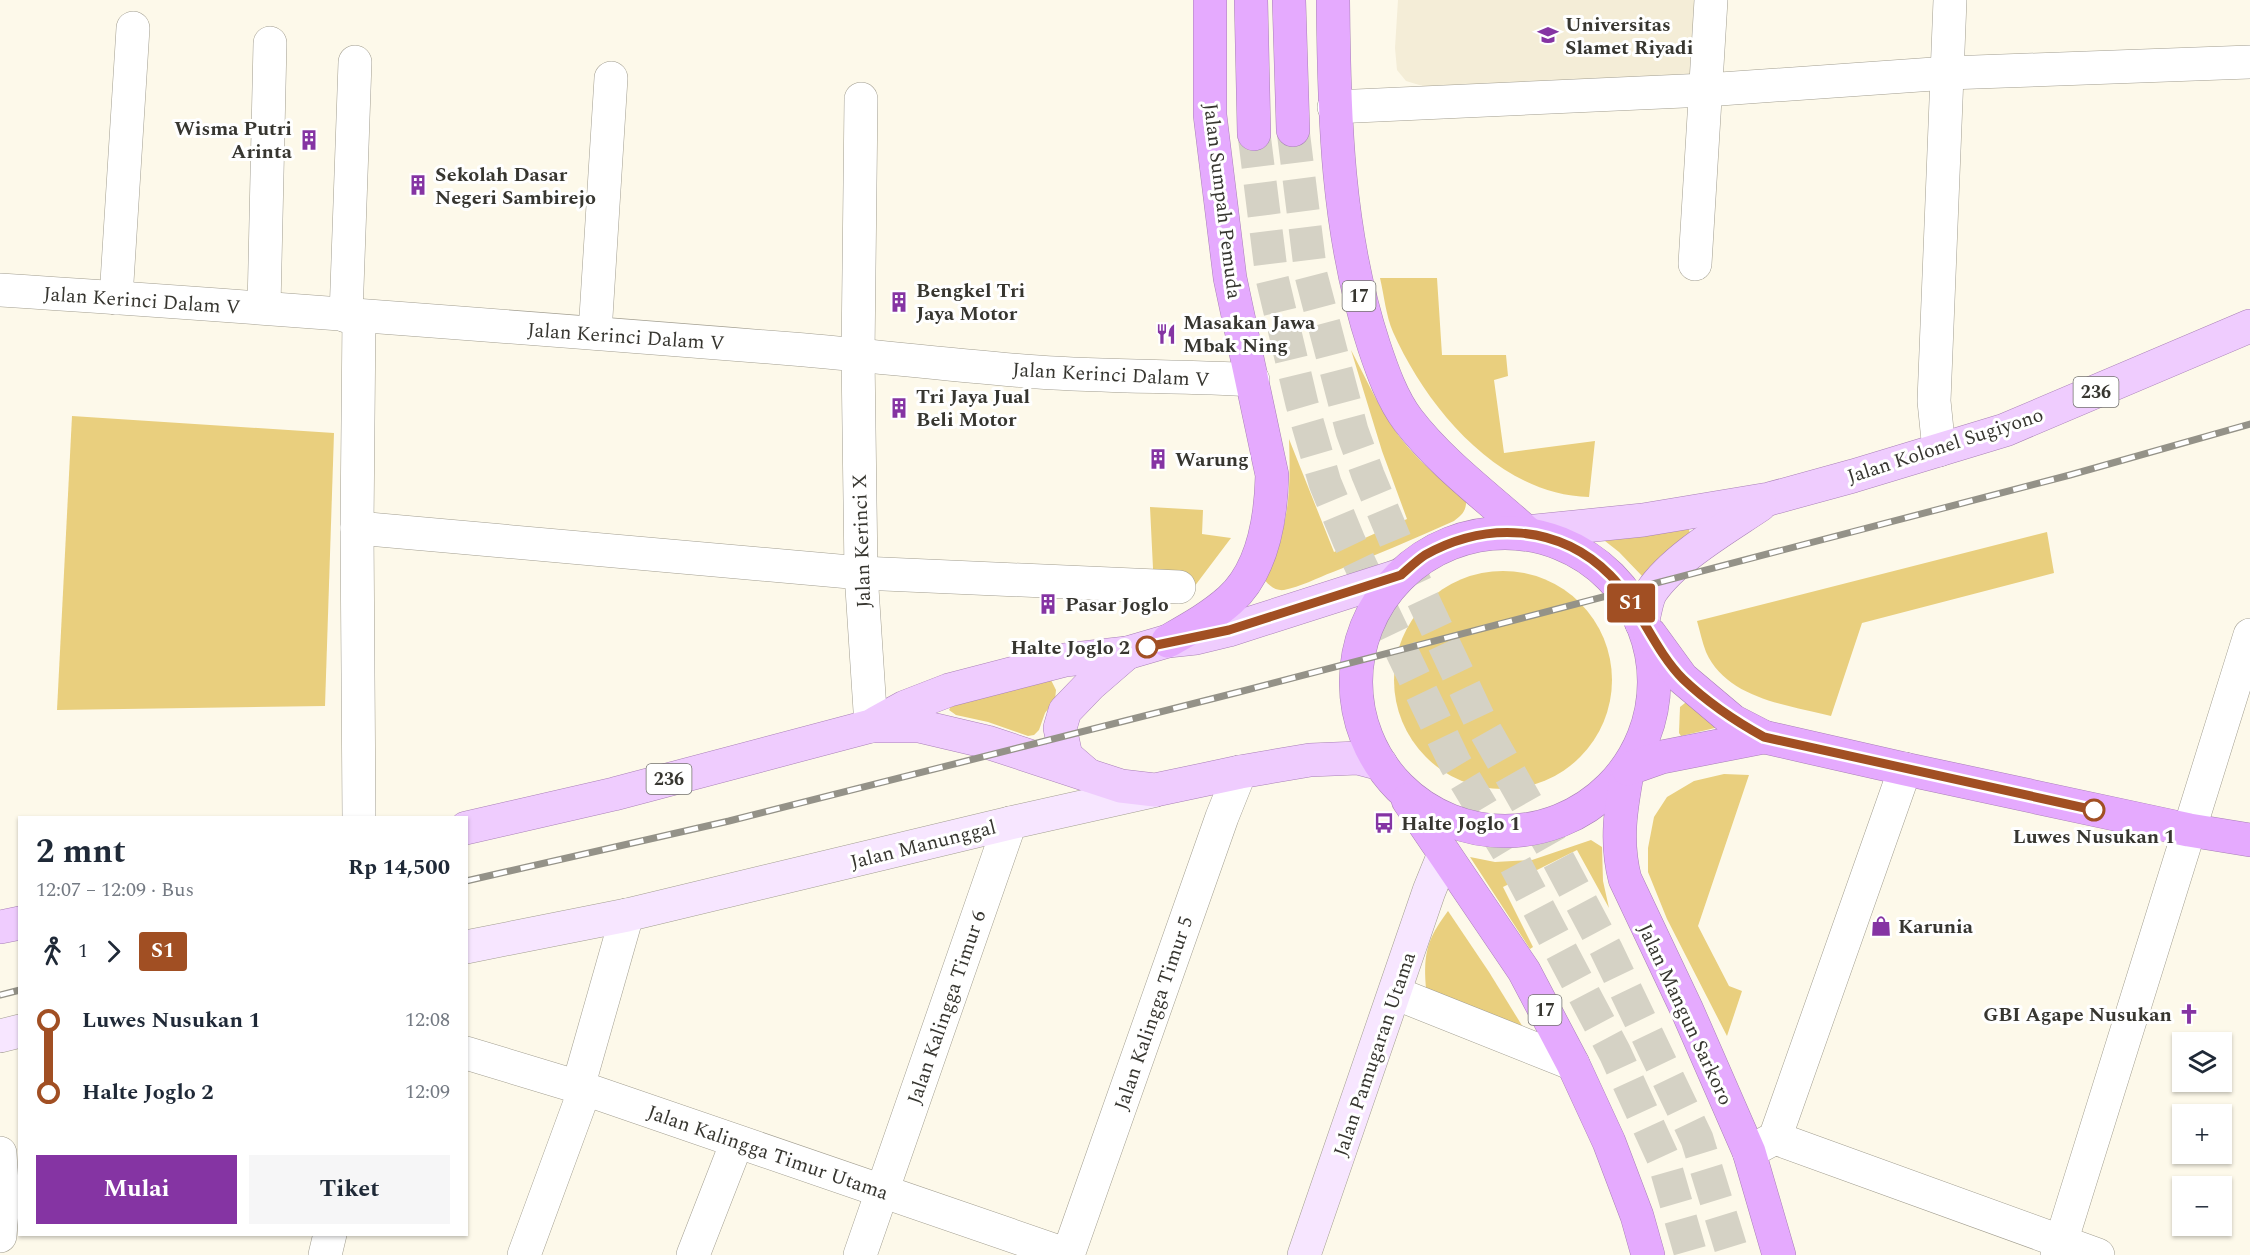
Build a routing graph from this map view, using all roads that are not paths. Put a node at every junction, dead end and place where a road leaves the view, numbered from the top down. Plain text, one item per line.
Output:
1 (1210, 0) edge
2 (1251, 0) edge
3 (1289, 0) edge
4 (1334, 0) edge
5 (1711, 0) edge
6 (1950, 0) edge
7 (133, 27) dead end
8 (270, 43) dead end
9 (355, 62) dead end
10 (2250, 62) edge
11 (1948, 73) junction
12 (611, 78) dead end
13 (1706, 90) junction
14 (861, 99) dead end
15 (1334, 107) junction
16 (1293, 130) tunnel mouth
17 (1254, 134) tunnel mouth
18 (1695, 264) dead end
19 (0, 291) edge
20 (116, 298) junction
21 (264, 307) junction
22 (353, 316) junction
23 (2250, 326) edge
24 (595, 333) junction
25 (858, 355) junction
26 (1252, 380) junction
27 (1939, 450) junction
28 (1769, 500) junction
29 (357, 528) junction
30 (1526, 532) junction
31 (861, 573) junction
32 (1401, 575) junction
33 (1179, 587) dead end
34 (1642, 624) junction
35 (2250, 635) edge
36 (1168, 641) junction
37 (1127, 653) junction
38 (871, 726) junction
39 (1764, 737) junction
40 (1628, 770) junction
41 (1905, 770) junction
42 (1240, 772) junction
43 (1088, 775) junction
44 (1390, 776) junction
45 (1155, 790) junction
46 (359, 816) edge
47 (1010, 823) junction
48 (468, 828) edge
49 (2189, 830) junction
50 (2250, 840) edge
51 (1444, 854) junction
52 (627, 915) junction
53 (18, 922) edge
54 (0, 927) edge
55 (468, 947) edge
56 (1395, 993) junction
57 (18, 1032) edge
58 (0, 1036) edge
59 (468, 1054) edge
60 (1573, 1064) junction
61 (582, 1088) junction
62 (736, 1142) junction
63 (1762, 1145) junction
64 (0, 1153) edge
65 (881, 1191) junction
66 (0, 1236) edge
67 (2059, 1248) edge
68 (524, 1255) edge
69 (693, 1255) edge
70 (860, 1255) edge
71 (1068, 1255) edge
72 (1304, 1255) edge
73 (1648, 1255) edge
74 (1779, 1255) edge
75 (2098, 1255) edge

1 - 26 highway, Jalan Sumpah Pemuda
2 - 17 highway
3 - 16 highway
4 - 15 highway, 17
5 - 13 street
6 - 11 street
7 - 20 street
8 - 21 street
9 - 22 street
10 - 11 street
11 - 13 street
11 - 27 street
12 - 24 street
13 - 15 street
13 - 18 street
14 - 25 street, Jalan Kerinci X
15 - 30 highway, 17
19 - 20 street, Jalan Kerinci Dalam V
20 - 21 street, Jalan Kerinci Dalam V
21 - 22 street, Jalan Kerinci Dalam V
22 - 24 street, Jalan Kerinci Dalam V
22 - 29 street
23 - 27 main road, Jalan Kolonel Sugiyono / 236
24 - 25 street, Jalan Kerinci Dalam V
25 - 26 street, Jalan Kerinci Dalam V
25 - 31 street, Jalan Kerinci X
26 - 36 highway, Jalan Sumpah Pemuda
27 - 28 main road, Jalan Kolonel Sugiyono / 236
28 - 30 main road, Jalan Kolonel Sugiyono / 236
28 - 34 main road, Jalan Kolonel Sugiyono / 236
29 - 31 street
29 - 46 street
30 - 32 highway, 17
30 - 34 highway, 17
31 - 33 street
31 - 38 street, Jalan Kerinci X
32 - 36 main road, 236
32 - 44 highway, 17
34 - 39 highway
34 - 40 highway, 17
35 - 49 street
36 - 37 main road, 236
37 - 38 main road, 236
37 - 43 main road, 236
38 - 43 main road, 236
38 - 48 main road, 236
39 - 40 highway
39 - 41 highway
40 - 44 highway, 17
40 - 63 highway, Jalan Mangun Sarkoro / 17
41 - 49 highway
41 - 63 street
42 - 44 main road, Jalan Manunggal
42 - 45 main road, Jalan Manunggal
42 - 71 street, Jalan Kalingga Timur 5
43 - 45 main road, 236
44 - 51 highway, 17
45 - 47 street, Jalan Manunggal
47 - 52 street, Jalan Manunggal
47 - 65 street, Jalan Kalingga Timur 6
49 - 50 highway
49 - 67 street
51 - 56 street, Jalan Pamugaran Utama
51 - 60 highway, 17
52 - 55 street, Jalan Manunggal
52 - 61 street
53 - 54 main road
56 - 60 street
56 - 72 street, Jalan Pamugaran Utama
57 - 58 street
59 - 61 street, Jalan Kalingga Timur Utama
60 - 73 highway, 17
61 - 62 street, Jalan Kalingga Timur Utama
61 - 68 street
62 - 65 street, Jalan Kalingga Timur Utama
62 - 69 street
63 - 67 street
63 - 74 highway, Jalan Mangun Sarkoro / 17
64 - 66 street
65 - 70 street, Jalan Kalingga Timur 6
65 - 71 street, Jalan Kalingga Timur Utama
67 - 75 street

